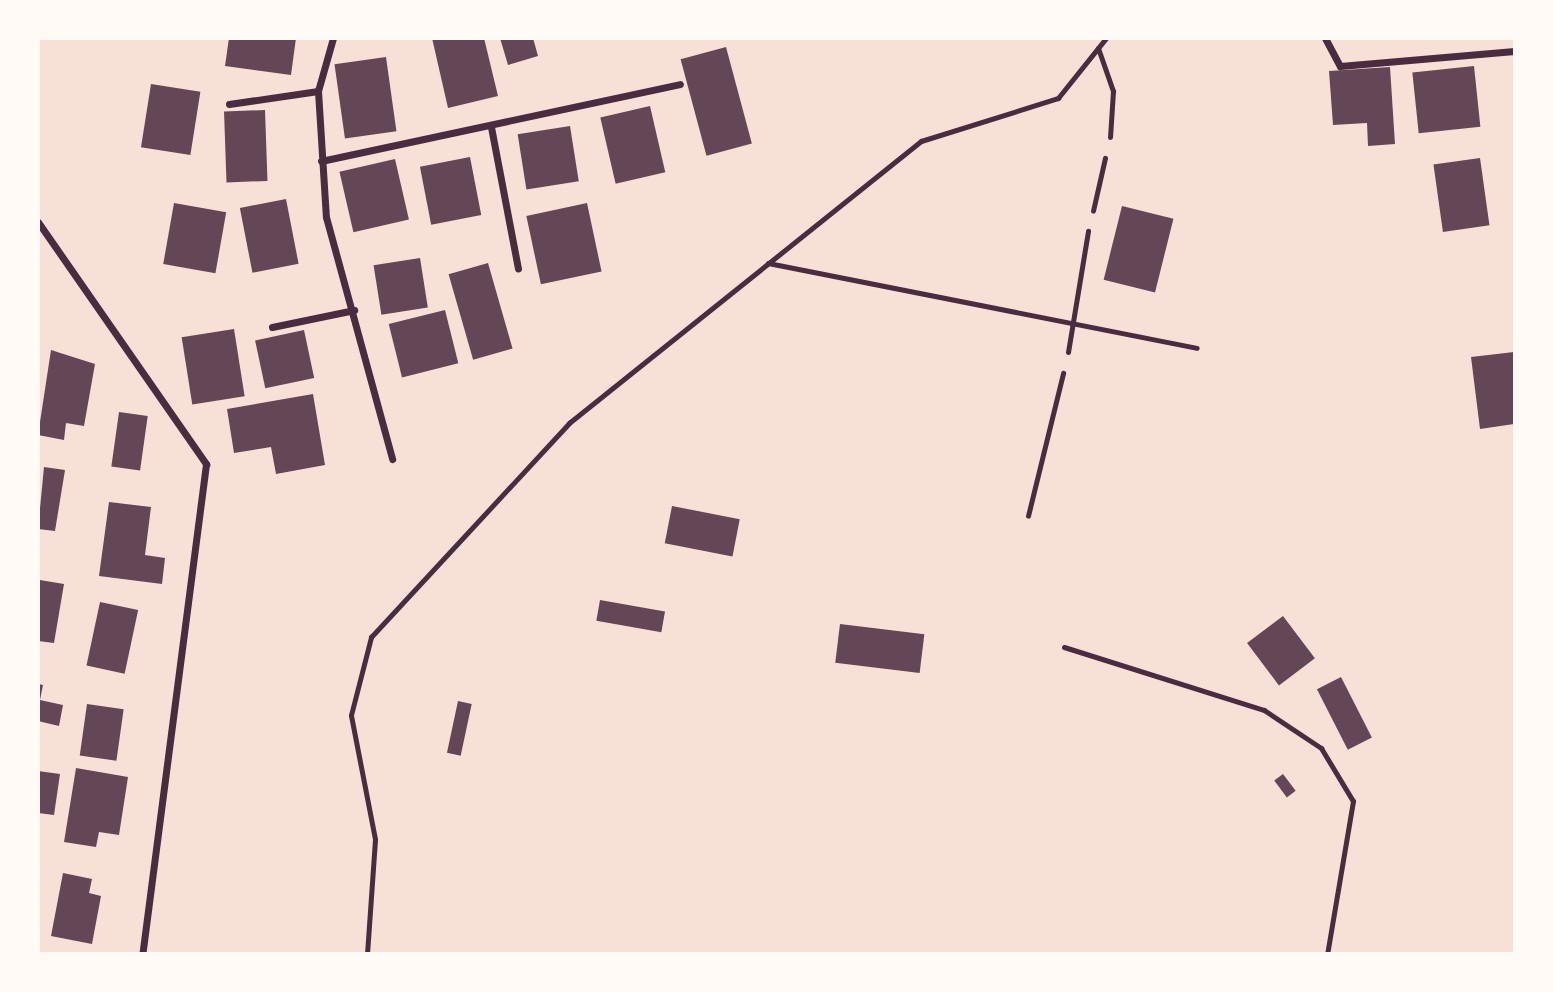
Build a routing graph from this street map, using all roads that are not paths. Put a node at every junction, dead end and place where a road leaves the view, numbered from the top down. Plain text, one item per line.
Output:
1 (333, 38) edge
2 (1106, 38) edge
3 (1325, 38) edge
4 (1098, 48) junction
5 (1514, 51) edge
6 (680, 83) dead end
7 (318, 91) junction
8 (229, 104) dead end
9 (491, 127) junction
10 (1110, 137) road end
11 (321, 161) junction
12 (38, 222) edge
13 (1088, 231) road end
14 (768, 263) junction
15 (518, 268) dead end
16 (354, 310) junction
17 (1073, 322) junction
18 (272, 327) dead end
19 (1197, 348) dead end
20 (1068, 352) road end
21 (392, 459) dead end
22 (1064, 647) dead end
23 (142, 954) edge
24 (367, 954) edge
25 (1327, 954) edge

1 - 7 street
2 - 4 lane
3 - 5 street
4 - 10 lane
4 - 14 lane
6 - 9 street
7 - 8 street
7 - 11 street
9 - 11 street
9 - 15 street
11 - 16 street
12 - 23 street
13 - 17 lane
14 - 17 lane
14 - 24 lane
16 - 18 street
16 - 21 street
17 - 19 lane
17 - 20 lane
22 - 25 lane

